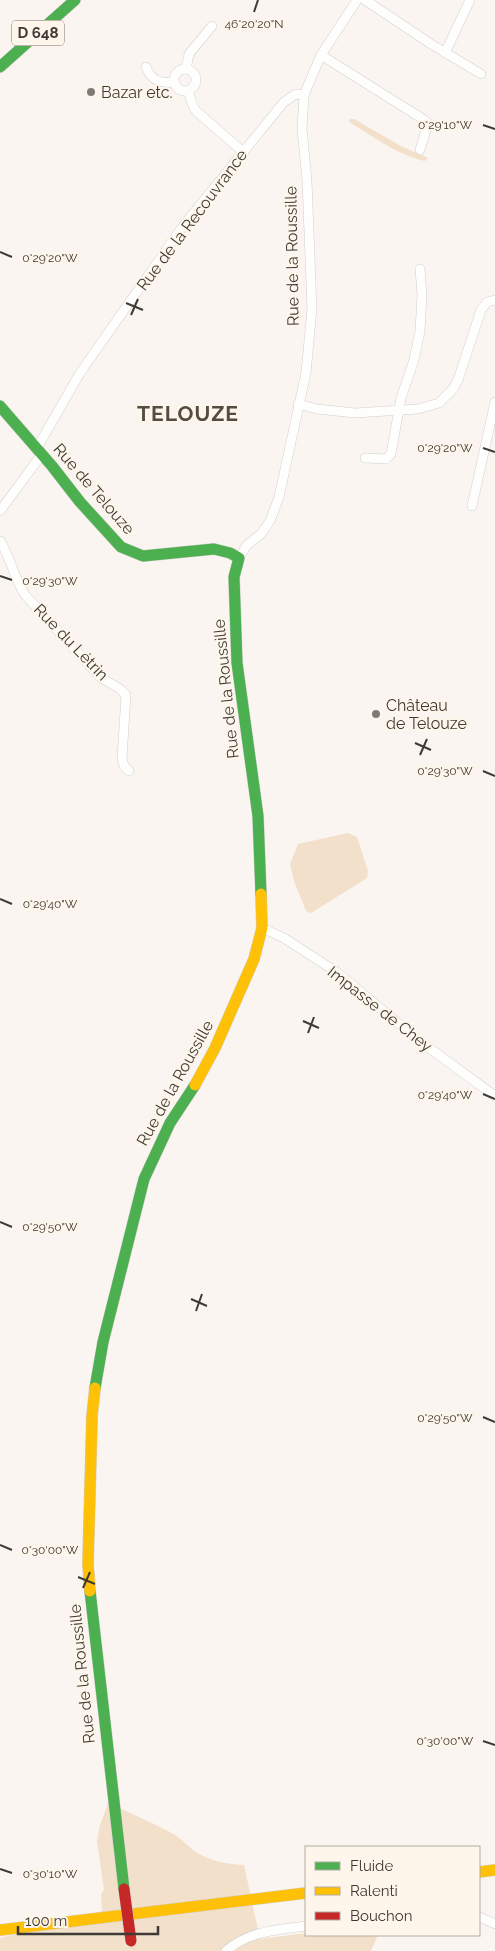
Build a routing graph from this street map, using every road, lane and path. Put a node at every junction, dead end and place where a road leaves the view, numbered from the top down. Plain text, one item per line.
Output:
1 (75, 0) edge
2 (357, 0) edge
3 (365, 0) edge
4 (470, 0) edge
5 (212, 26) dead end
6 (445, 53) junction
7 (321, 55) junction
8 (0, 67) edge
9 (146, 67) dead end
10 (186, 69) junction
11 (481, 74) dead end
12 (174, 82) junction
13 (188, 91) junction
14 (304, 95) junction
15 (420, 150) dead end
16 (242, 151) junction
17 (420, 269) dead end
18 (495, 300) edge
19 (495, 402) edge
20 (298, 404) junction
21 (0, 406) edge
22 (399, 410) junction
23 (39, 451) junction
24 (365, 458) dead end
25 (472, 506) dead end
26 (0, 511) edge
27 (0, 541) edge
28 (239, 558) junction
29 (130, 771) dead end
30 (262, 928) junction
31 (495, 1096) edge
32 (495, 1870) edge
33 (480, 1872) edge
34 (305, 1893) edge
35 (480, 1917) edge
36 (495, 1924) edge
37 (305, 1926) edge
38 (0, 1930) edge
39 (131, 1946) edge
40 (226, 1951) edge

1 - 8 street, D 648
2 - 7 street
3 - 6 street
4 - 6 street
5 - 10 street
6 - 11 street
7 - 14 street
7 - 15 street
9 - 12 street
10 - 12 street
10 - 13 street
12 - 13 street
13 - 16 street
14 - 16 street, Rue de la Recouvrance
14 - 20 street, Rue de la Roussille
16 - 23 street, Rue de la Recouvrance
17 - 22 street
18 - 22 street
19 - 25 street
20 - 22 street
20 - 28 street, Rue de la Roussille
21 - 23 street, Rue de Telouze
22 - 24 street
23 - 26 street, Rue de la Recouvrance
23 - 28 street, Rue de Telouze
27 - 29 street, Rue du Létrin
28 - 30 street, Rue de la Roussille
30 - 31 street, Impasse de Chey
30 - 39 street, Rue de la Roussille, bridge
32 - 33 street
34 - 38 street
35 - 36 street
37 - 40 street

